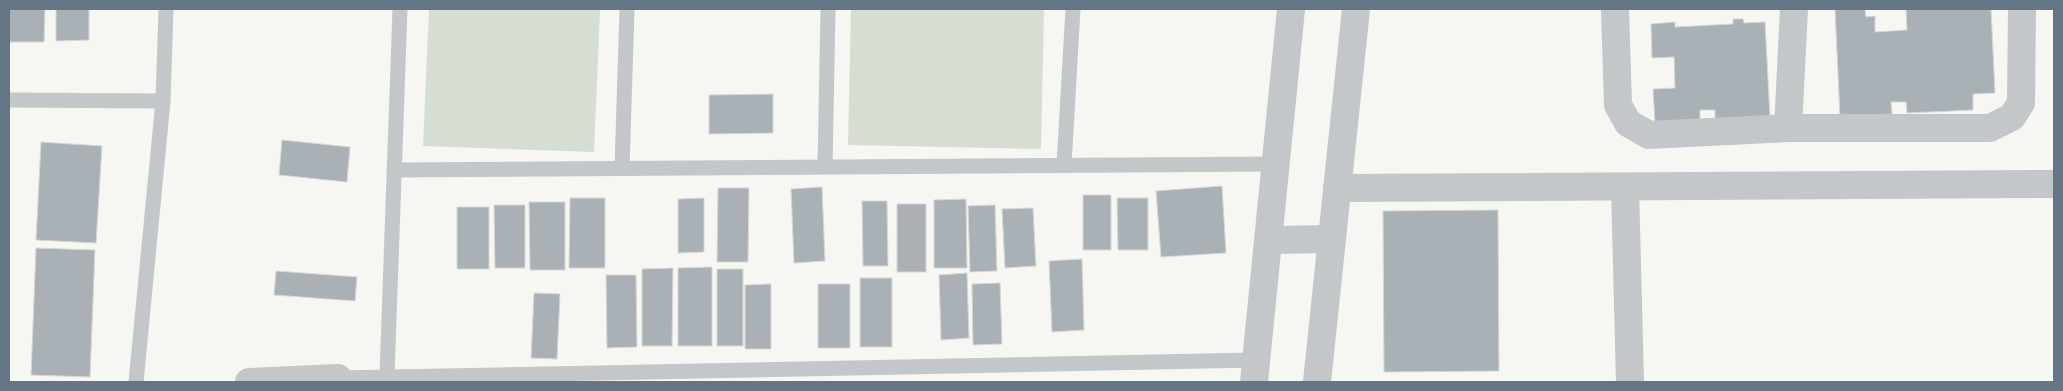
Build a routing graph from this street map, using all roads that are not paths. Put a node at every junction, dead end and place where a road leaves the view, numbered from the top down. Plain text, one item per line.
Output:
1 (166, 9) edge
2 (400, 9) edge
3 (627, 9) edge
4 (828, 9) edge
5 (1074, 9) edge
6 (1291, 9) edge
7 (1356, 9) edge
8 (1616, 9) edge
9 (1794, 9) edge
10 (2022, 9) edge
11 (9, 100) edge
12 (163, 101) junction
13 (1788, 128) junction
14 (1276, 164) junction
15 (1064, 165) junction
16 (825, 167) junction
17 (622, 168) junction
18 (394, 170) junction
19 (2054, 184) edge
20 (1625, 187) junction
21 (1338, 188) junction
22 (1332, 238) junction
23 (1268, 240) junction
24 (1255, 371) edge
25 (387, 375) junction
26 (338, 378) joint
27 (136, 382) edge
28 (249, 382) edge
29 (1317, 382) edge
30 (1630, 382) edge

1 - 12 lane
2 - 18 lane
3 - 17 lane
4 - 16 lane
5 - 15 lane
6 - 14 street
7 - 21 street
8 - 13 street
9 - 13 street
10 - 13 street
11 - 12 lane
12 - 27 lane
14 - 15 lane
14 - 23 street
15 - 16 lane
16 - 17 lane
17 - 18 lane
18 - 25 lane
19 - 20 street
20 - 21 street
20 - 30 street
21 - 22 street
22 - 23 street
22 - 29 street
23 - 24 street
24 - 25 lane
25 - 26 lane
26 - 28 street

